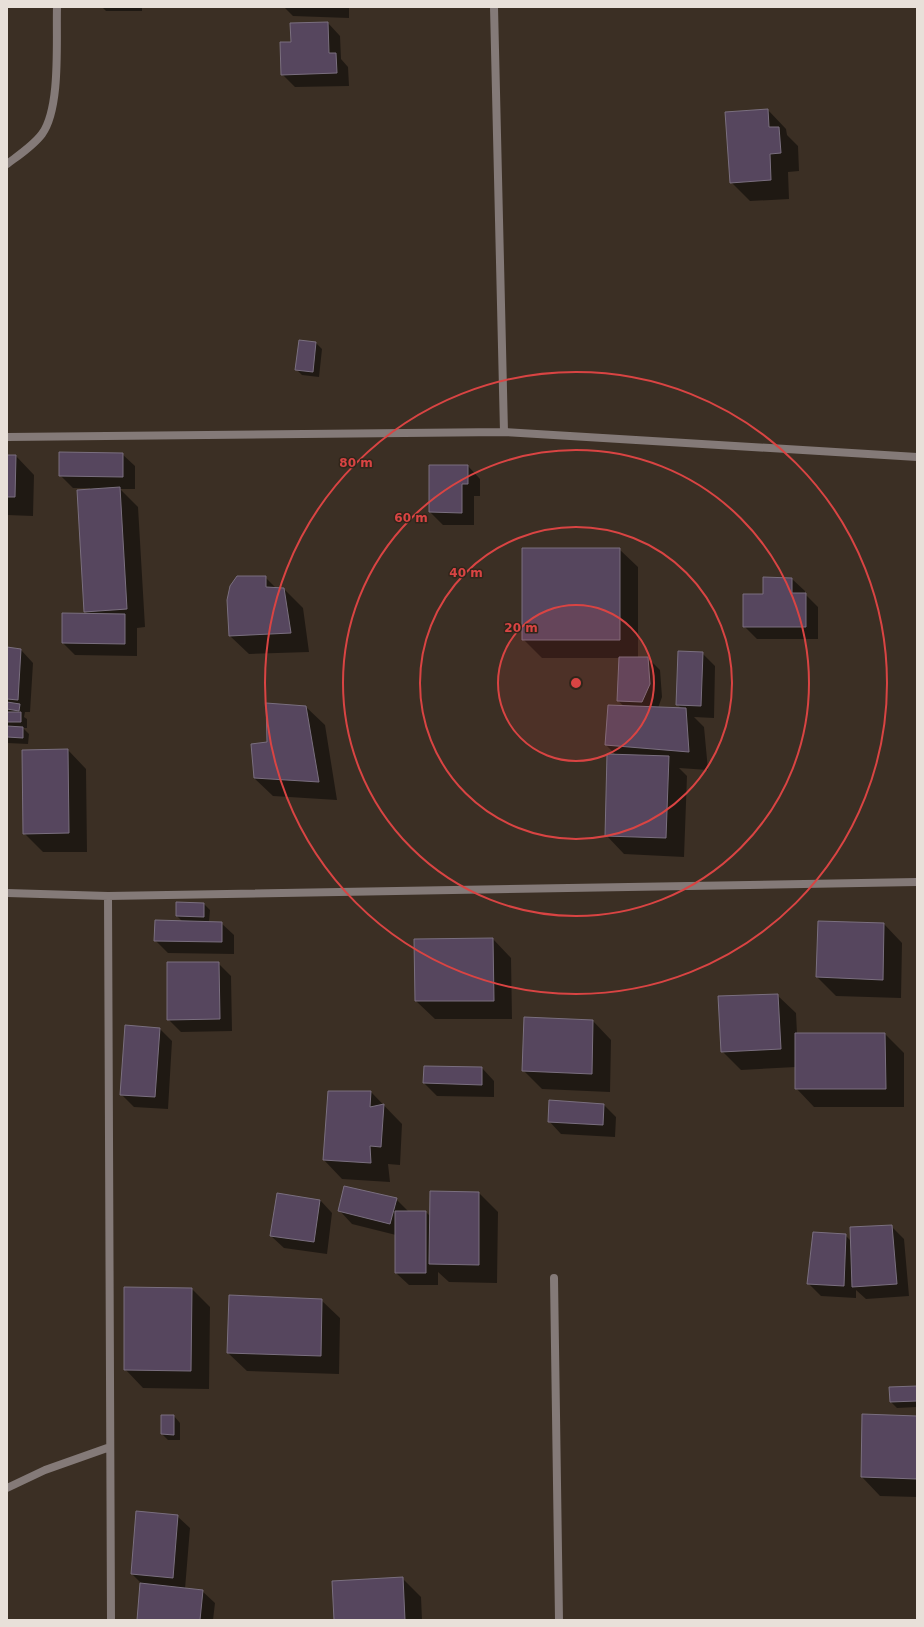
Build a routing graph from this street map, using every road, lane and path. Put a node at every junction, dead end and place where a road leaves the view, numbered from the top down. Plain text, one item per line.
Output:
1 (57, 7) edge
2 (494, 7) edge
3 (7, 164) edge
4 (504, 432) junction
5 (7, 437) edge
6 (917, 457) edge
7 (917, 882) edge
8 (7, 893) edge
9 (108, 896) junction
10 (554, 1278) dead end
11 (110, 1447) junction
12 (7, 1488) edge
13 (111, 1620) edge
14 (559, 1620) edge

1 - 3 street
2 - 4 street
4 - 5 street
4 - 6 street
7 - 9 street
8 - 9 street
9 - 11 street
10 - 14 street
11 - 12 street
11 - 13 street

